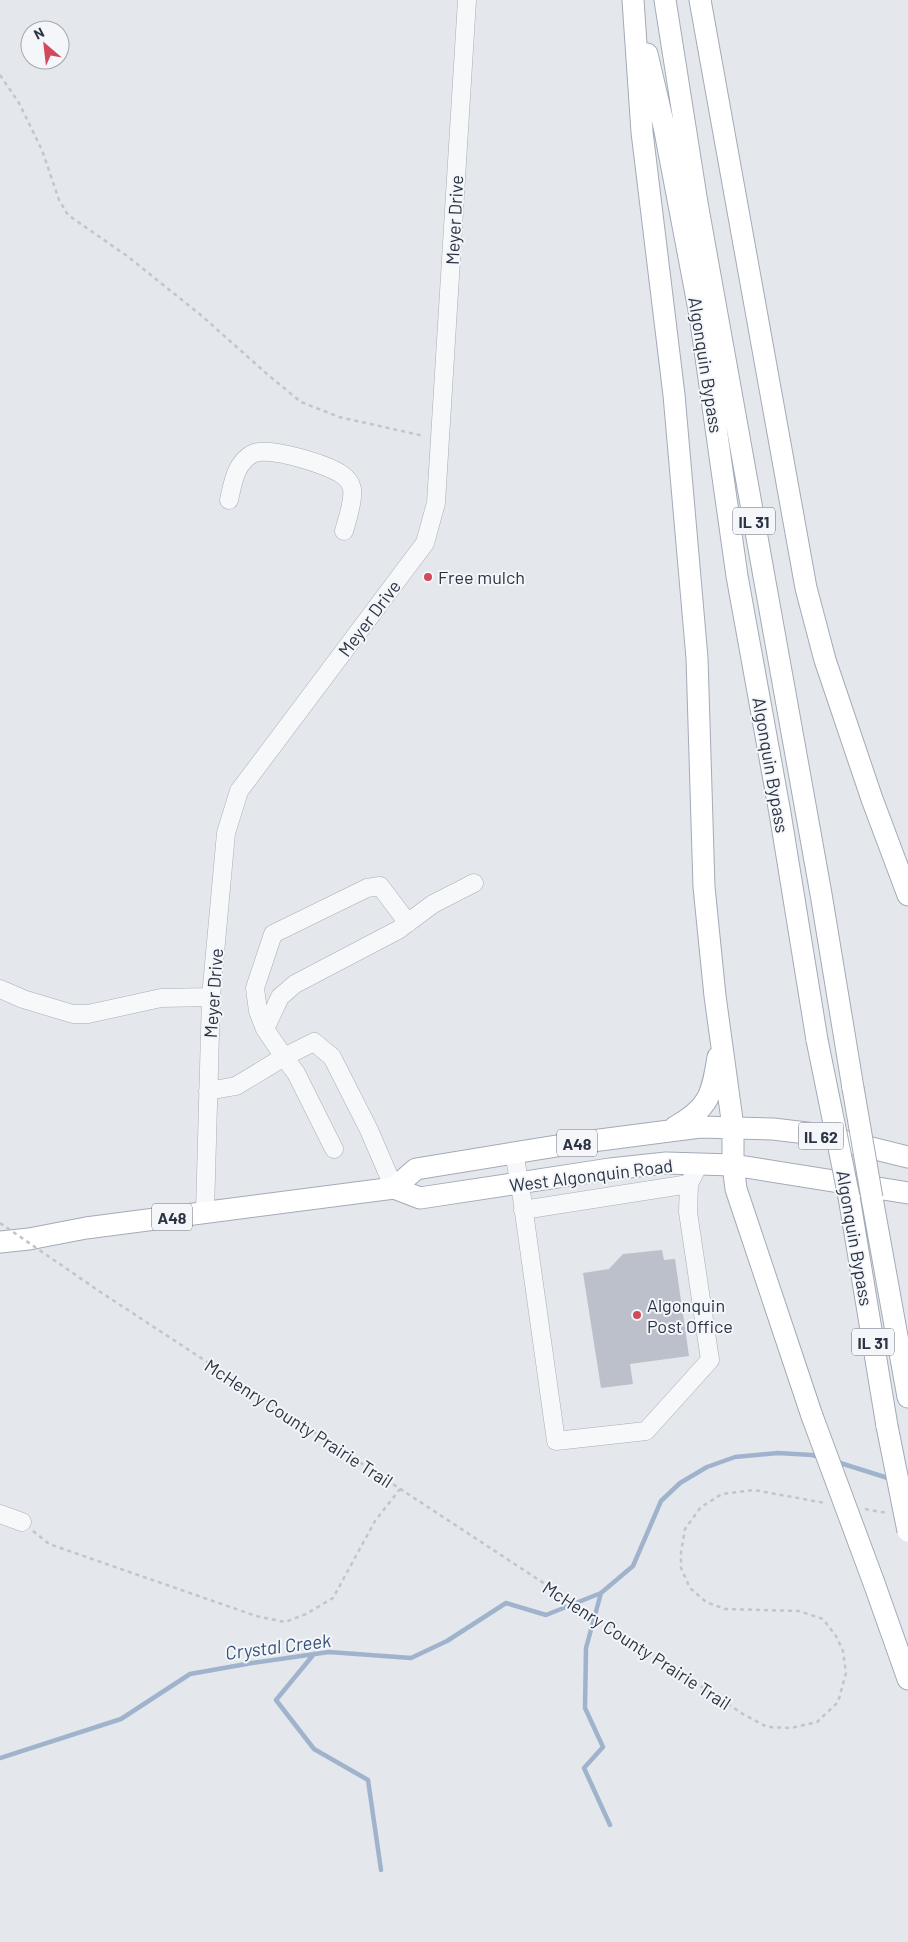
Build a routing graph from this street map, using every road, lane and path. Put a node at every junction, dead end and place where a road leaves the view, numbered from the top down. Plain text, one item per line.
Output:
1 (467, 0) edge
2 (634, 0) edge
3 (665, 0) edge
4 (700, 0) edge
5 (0, 75) edge
6 (439, 439) junction
7 (229, 500) dead end
8 (344, 531) dead end
9 (855, 747) junction
10 (908, 860) edge
11 (474, 884) dead end
12 (908, 894) edge
13 (408, 923) junction
14 (0, 989) edge
15 (211, 997) junction
16 (265, 1029) junction
17 (721, 1032) junction
18 (284, 1057) junction
19 (208, 1091) junction
20 (733, 1127) junction
21 (669, 1131) junction
22 (334, 1149) dead end
23 (514, 1152) junction
24 (908, 1157) edge
25 (699, 1164) junction
26 (733, 1165) junction
27 (519, 1182) junction
28 (689, 1184) junction
29 (394, 1188) junction
30 (908, 1193) edge
31 (523, 1210) junction
32 (205, 1212) junction
33 (0, 1223) edge
34 (0, 1242) edge
35 (908, 1397) edge
36 (400, 1489) junction
37 (830, 1503) dead end
38 (859, 1508) dead end
39 (887, 1513) dead end
40 (0, 1514) edge
41 (22, 1522) joint
42 (908, 1530) edge
43 (908, 1679) edge

1 - 6 street, Meyer Drive
2 - 17 main road
2 - 42 main road, Algonquin Bypass / IL 31, bridge
3 - 35 main road, Algonquin Bypass / IL 31, bridge
4 - 9 main road
5 - 6 path
6 - 15 street, Meyer Drive
7 - 8 street
9 - 10 main road
9 - 12 main road
11 - 13 street
13 - 16 street
13 - 16 street
14 - 15 street
15 - 19 street, Meyer Drive
16 - 18 street
17 - 20 main road
17 - 21 main road
18 - 19 street
18 - 22 street
18 - 29 street
19 - 32 street, Meyer Drive
20 - 21 main road, West Algonquin Road / A48
20 - 24 main road, West Algonquin Road / IL 62
20 - 26 main road
21 - 23 main road, West Algonquin Road / A48
23 - 27 street
23 - 29 main road, West Algonquin Road / A48
25 - 26 main road, West Algonquin Road / A48
25 - 27 main road, West Algonquin Road / A48
25 - 28 street
26 - 30 main road, West Algonquin Road / IL 62
26 - 43 main road, bridge
27 - 29 main road, West Algonquin Road / A48
27 - 31 street
28 - 31 street
28 - 31 street
29 - 32 main road, West Algonquin Road / A48
32 - 34 main road, West Algonquin Road / A48
33 - 36 path, McHenry County Prairie Trail, bridge
36 - 37 path, McHenry County Prairie Trail
36 - 41 path
38 - 39 path
40 - 41 street

